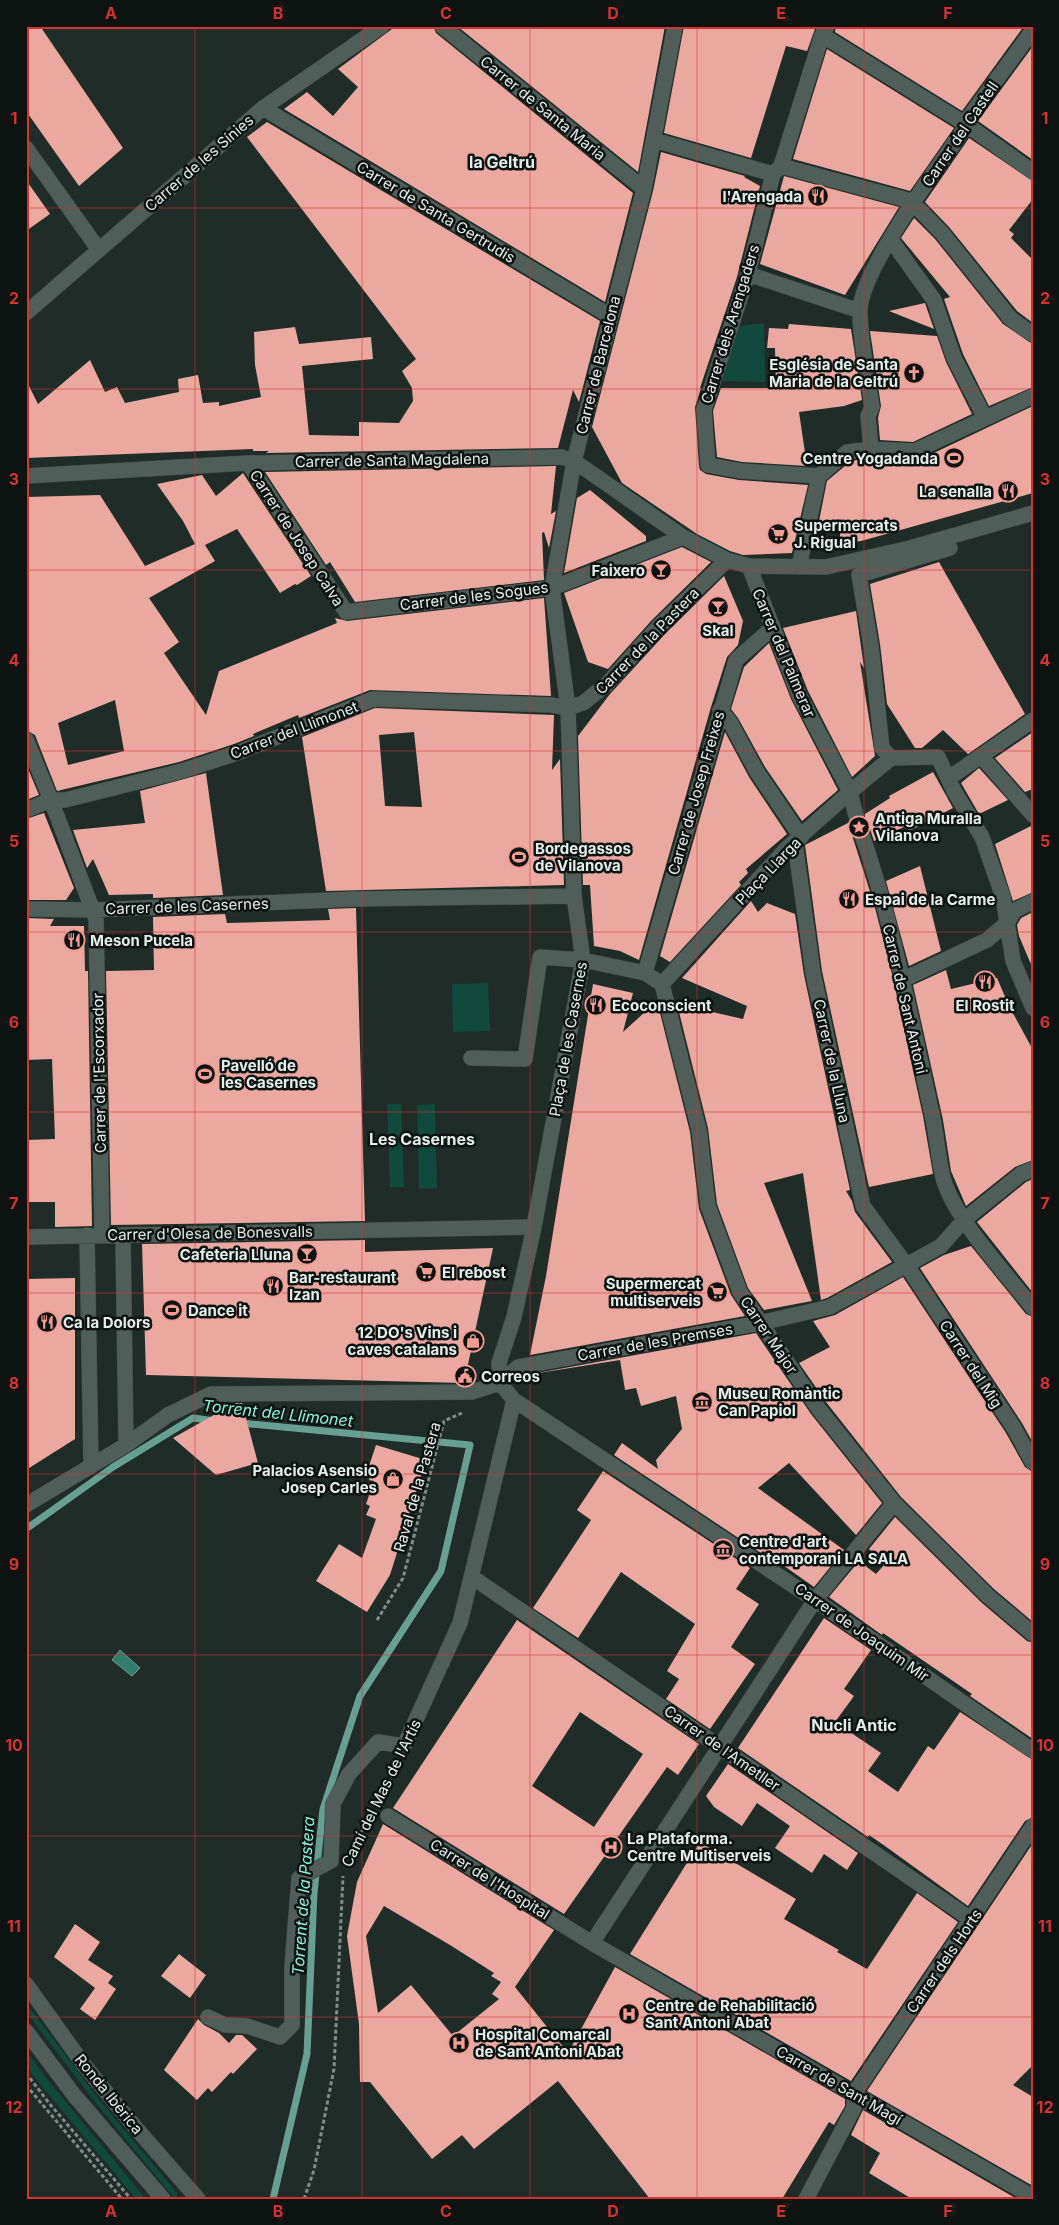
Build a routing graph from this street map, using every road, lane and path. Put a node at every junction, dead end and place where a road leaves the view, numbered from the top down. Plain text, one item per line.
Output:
1 (382, 26) edge
2 (442, 26) edge
3 (675, 26) edge
4 (1033, 30) edge
5 (825, 31) edge
6 (263, 108) junction
7 (967, 125) junction
8 (654, 140) junction
9 (26, 148) edge
10 (777, 170) junction
11 (1033, 172) edge
12 (644, 189) junction
13 (914, 203) junction
14 (890, 240) junction
15 (99, 250) junction
16 (748, 274) junction
17 (860, 311) junction
18 (26, 313) edge
19 (610, 316) junction
20 (1033, 335) edge
21 (1033, 396) edge
22 (985, 418) junction
23 (872, 449) junction
24 (574, 460) junction
25 (248, 463) junction
26 (824, 472) junction
27 (26, 476) edge
28 (1033, 513) edge
29 (683, 537) junction
30 (950, 548) dead end
31 (727, 560) junction
32 (749, 566) junction
33 (798, 567) junction
34 (552, 588) junction
35 (346, 612) joint
36 (772, 628) junction
37 (568, 708) junction
38 (720, 710) junction
39 (1033, 720) edge
40 (26, 739) edge
41 (981, 756) junction
42 (891, 758) junction
43 (949, 778) junction
44 (850, 792) junction
45 (52, 800) junction
46 (26, 810) edge
47 (1033, 815) edge
48 (798, 840) junction
49 (574, 896) junction
50 (1033, 900) edge
51 (26, 910) edge
52 (93, 910) junction
53 (1008, 922) junction
54 (583, 960) junction
55 (645, 973) junction
56 (902, 980) junction
57 (662, 984) junction
58 (1033, 1008) edge
59 (471, 1058) dead end
60 (1033, 1169) edge
61 (964, 1220) junction
62 (534, 1227) junction
63 (102, 1235) junction
64 (123, 1235) junction
65 (87, 1236) junction
66 (26, 1237) edge
67 (901, 1268) junction
68 (1033, 1308) edge
69 (760, 1323) junction
70 (500, 1383) junction
71 (514, 1400) junction
72 (468, 1410) dead end
73 (126, 1444) junction
74 (1033, 1463) edge
75 (91, 1465) junction
76 (894, 1503) junction
77 (26, 1505) edge
78 (472, 1577) junction
79 (815, 1600) junction
80 (377, 1620) dead end
81 (1033, 1634) edge
82 (404, 1746) junction
83 (720, 1746) junction
84 (1033, 1751) edge
85 (374, 1807) dead end
86 (370, 1816) dead end
87 (388, 1816) dead end
88 (1033, 1826) edge
89 (348, 1860) dead end
90 (343, 1869) dead end
91 (972, 1920) junction
92 (592, 1943) junction
93 (26, 1984) edge
94 (208, 2018) dead end
95 (26, 2031) edge
96 (26, 2073) edge
97 (26, 2085) edge
98 (854, 2094) junction
99 (1033, 2197) edge
100 (122, 2199) edge
101 (131, 2199) edge
102 (162, 2199) edge
103 (198, 2199) edge
104 (304, 2199) edge
105 (806, 2199) edge

1 - 6 street, Carrer de les Sínies
2 - 12 street, Carrer de Santa Maria
3 - 8 street, Carrer de Barcelona
4 - 7 street, Carrer del Castell
5 - 7 street
5 - 10 street, Carrer dels Arengaders
6 - 15 street, Carrer de les Sínies
6 - 19 street, Carrer de Santa Gertrudis
7 - 11 street
7 - 13 street, Carrer del Castell
8 - 10 street
8 - 12 street, Carrer de Barcelona
9 - 15 street
10 - 13 street
10 - 16 street, Carrer dels Arengaders
12 - 19 street, Carrer de Barcelona
13 - 14 street, Carrer del Castell
13 - 20 street
14 - 17 street, Carrer del Castell
14 - 22 street
15 - 18 street, Carrer de les Sínies
16 - 17 street
16 - 26 street, Carrer dels Arengaders
17 - 23 street, Carrer del Castell
19 - 24 street, Carrer de Barcelona
21 - 22 street
22 - 23 street
23 - 26 street
24 - 25 street, Carrer de Santa Magdalena
24 - 29 street, Carrer de Santa Magdalena
24 - 34 street, Carrer de Barcelona
25 - 27 street, Carrer de Santa Magdalena
25 - 35 street, Carrer de Josep Calva
26 - 33 street
28 - 33 street, Carrer de Santa Magdalena
29 - 31 street, Carrer de Santa Magdalena
29 - 34 street, Carrer de les Sogues
30 - 42 street
31 - 32 street, Carrer de Santa Magdalena
31 - 37 street, Carrer de la Pastera
32 - 33 street, Carrer de Santa Magdalena
32 - 36 street, Carrer del Palmerar
34 - 35 street, Carrer de les Sogues
34 - 37 street, Carrer de Barcelona
36 - 38 street, Carrer de Josep Freixes
36 - 44 street, Carrer del Palmerar
37 - 45 street, Carrer del Llimonet
37 - 49 street
38 - 48 street
38 - 55 street, Carrer de Josep Freixes
39 - 41 street
40 - 45 street, Carrer de l'Escorxador
41 - 43 street
41 - 47 street
42 - 43 street
42 - 44 street, Plaça Llarga
43 - 53 street
44 - 48 street, Plaça Llarga
44 - 56 street, Carrer de Sant Antoni
45 - 46 street, Carrer del Llimonet
45 - 52 street, Carrer de l'Escorxador
48 - 57 street, Plaça Llarga
48 - 67 street, Carrer de la Lluna
49 - 52 street, Carrer de les Casernes
49 - 54 street, Plaça de les Casernes
50 - 53 street
51 - 52 street, Carrer de les Casernes
52 - 63 street, Carrer de l'Escorxador
53 - 56 street
53 - 58 street
54 - 55 street
54 - 59 street
54 - 62 street, Plaça de les Casernes
55 - 57 street
56 - 61 street, Carrer de Sant Antoni
57 - 69 street, Carrer Major
60 - 61 street, Carrer de les Premses
61 - 67 street, Carrer de les Premses
61 - 68 street, Carrer de Sant Antoni
62 - 64 street, Carrer d'Olesa de Bonesvalls
62 - 70 street, Plaça de les Casernes
63 - 64 street, Carrer d'Olesa de Bonesvalls
63 - 65 street, Carrer d'Olesa de Bonesvalls
64 - 73 street
65 - 66 street, Carrer d'Olesa de Bonesvalls
65 - 75 street
67 - 69 street, Carrer de les Premses
67 - 74 street, Carrer del Mig
69 - 70 street, Carrer de les Premses
69 - 76 street, Carrer Major
70 - 71 street
70 - 73 street
71 - 78 street, Camí del Mas de l'Artís
71 - 79 street, Carrer de Joaquim Mir
72 - 80 path, Raval de la Pastera
73 - 75 street
75 - 77 street
76 - 79 street
76 - 81 street, Carrer Major
78 - 82 street, Camí del Mas de l'Artís
78 - 83 street, Carrer de l'Ametller
79 - 83 street
79 - 84 street, Carrer de Joaquim Mir
82 - 85 path, Camí del Mas de l'Artís
82 - 94 street
83 - 91 street, Carrer de l'Ametller
83 - 92 street
86 - 89 path, Camí del Mas de l'Artís
87 - 92 street, Carrer de l'Hospital
88 - 91 street, Carrer dels Horts
90 - 104 path, Camí del Mas de l'Artís
91 - 98 street, Carrer dels Horts
92 - 98 street, Carrer de Sant Magí
93 - 103 street, Ronda Ibèrica
95 - 102 street, Ronda Ibèrica
96 - 101 path
97 - 100 path
98 - 99 street, Carrer de Sant Magí
98 - 105 street

